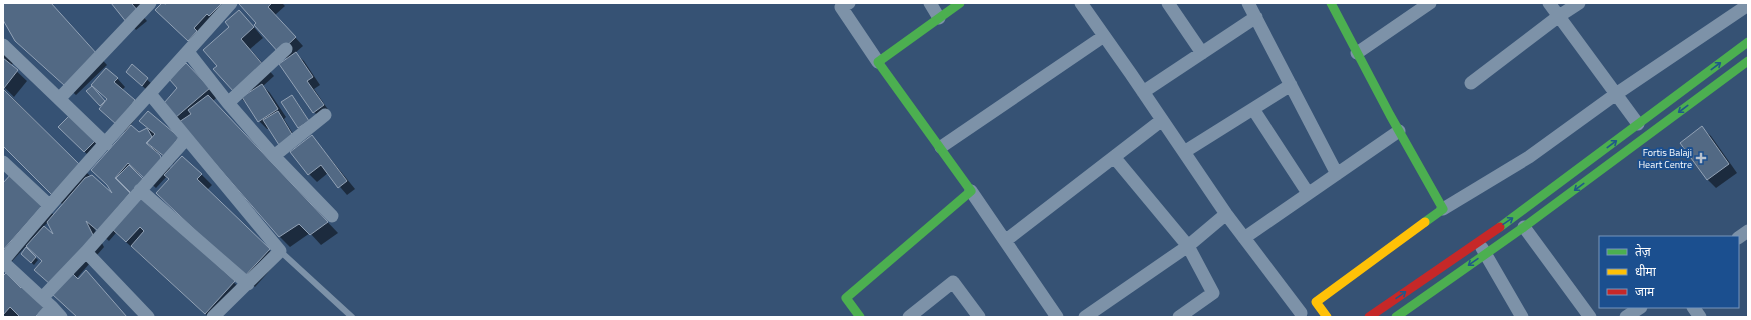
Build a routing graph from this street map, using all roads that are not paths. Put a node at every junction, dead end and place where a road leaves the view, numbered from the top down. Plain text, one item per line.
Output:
1 (150, 3) edge
2 (231, 3) edge
3 (849, 3) edge
4 (930, 3) edge
5 (960, 3) edge
6 (1081, 3) edge
7 (1168, 3) edge
8 (1248, 3) edge
9 (1331, 3) edge
10 (1430, 3) edge
11 (1549, 3) edge
12 (1579, 3) edge
13 (1748, 5) edge
14 (1559, 16) junction
15 (1256, 17) junction
16 (939, 18) junction
17 (1104, 36) junction
18 (1748, 42) edge
19 (3, 44) edge
20 (286, 49) dead end
21 (188, 52) junction
22 (1202, 53) junction
23 (1357, 53) junction
24 (1748, 60) edge
25 (878, 62) junction
26 (1471, 83) dead end
27 (1291, 85) junction
28 (1143, 92) junction
29 (150, 94) junction
30 (1616, 94) junction
31 (58, 99) junction
32 (228, 103) junction
33 (1253, 109) junction
34 (325, 115) dead end
35 (1162, 120) junction
36 (1638, 124) junction
37 (1399, 131) junction
38 (186, 139) junction
39 (106, 144) junction
40 (940, 147) junction
41 (1184, 152) junction
42 (274, 156) junction
43 (1114, 157) junction
44 (3, 162) edge
45 (1337, 174) junction
46 (140, 190) junction
47 (971, 191) junction
48 (1308, 193) junction
49 (49, 205) junction
50 (1443, 209) junction
51 (1226, 214) junction
52 (332, 216) dead end
53 (1524, 227) junction
54 (1748, 231) edge
55 (1739, 237) edge
56 (1244, 238) junction
57 (1005, 241) junction
58 (1478, 242) junction
59 (1188, 246) junction
60 (280, 251) junction
61 (86, 252) junction
62 (1486, 254) junction
63 (3, 261) edge
64 (248, 284) junction
65 (42, 298) junction
66 (1316, 302) junction
67 (1640, 308) edge
68 (1694, 308) edge
69 (47, 312) edge
70 (1298, 315) edge
71 (62, 317) edge
72 (148, 317) edge
73 (213, 317) edge
74 (352, 317) edge
75 (860, 317) edge
76 (909, 317) edge
77 (979, 317) edge
78 (1057, 317) edge
79 (1085, 317) edge
80 (1179, 317) edge
81 (1327, 317) edge
82 (1369, 317) edge
83 (1396, 317) edge
84 (1522, 317) edge
85 (1590, 317) edge
86 (1626, 317) edge
87 (1700, 317) edge

1 - 31 street
2 - 21 street
3 - 25 street
4 - 16 street
5 - 16 main road
6 - 17 street
7 - 22 street
8 - 15 street
9 - 23 main road
10 - 23 street
11 - 14 street
12 - 14 street
13 - 30 street
14 - 26 street
14 - 30 street
15 - 22 street
15 - 27 street
16 - 25 main road
17 - 28 street
17 - 40 street
36 -> 18 main road
19 - 31 street
20 - 32 street
21 - 29 street
21 - 32 street
22 - 28 street
23 - 37 main road
24 -> 53 main road
25 - 40 main road
27 - 33 street
27 - 45 street
28 - 35 street
29 - 38 street
29 - 39 street
30 - 36 street
30 - 50 street
31 - 39 street
32 - 42 street
33 - 41 street
33 - 48 street
34 - 42 street
35 - 41 street
35 - 43 street
58 -> 36 main road
37 - 45 street
37 - 50 main road
38 - 46 street
38 - 60 street
39 - 49 street
40 - 47 main road
41 - 51 street
42 - 52 street
43 - 57 street
43 - 59 street
44 - 49 street
45 - 48 street
46 - 61 street
46 - 64 street
47 - 57 street
47 - 75 main road
48 - 56 street
49 - 63 street
50 - 66 main road
51 - 56 street
51 - 59 street
53 - 62 main road
53 - 85 street
54 - 55 street
56 - 70 street
57 - 78 street
58 - 62 street
82 -> 58 main road
59 - 79 street
59 - 80 street
60 - 64 street
60 - 74 lane
61 - 65 street
61 - 72 street
62 -> 83 main road
62 - 84 street
63 - 65 street
64 - 73 street
65 - 69 street
66 - 70 street
66 - 81 main road
67 - 86 street
68 - 87 street
69 - 71 street
76 - 77 street

